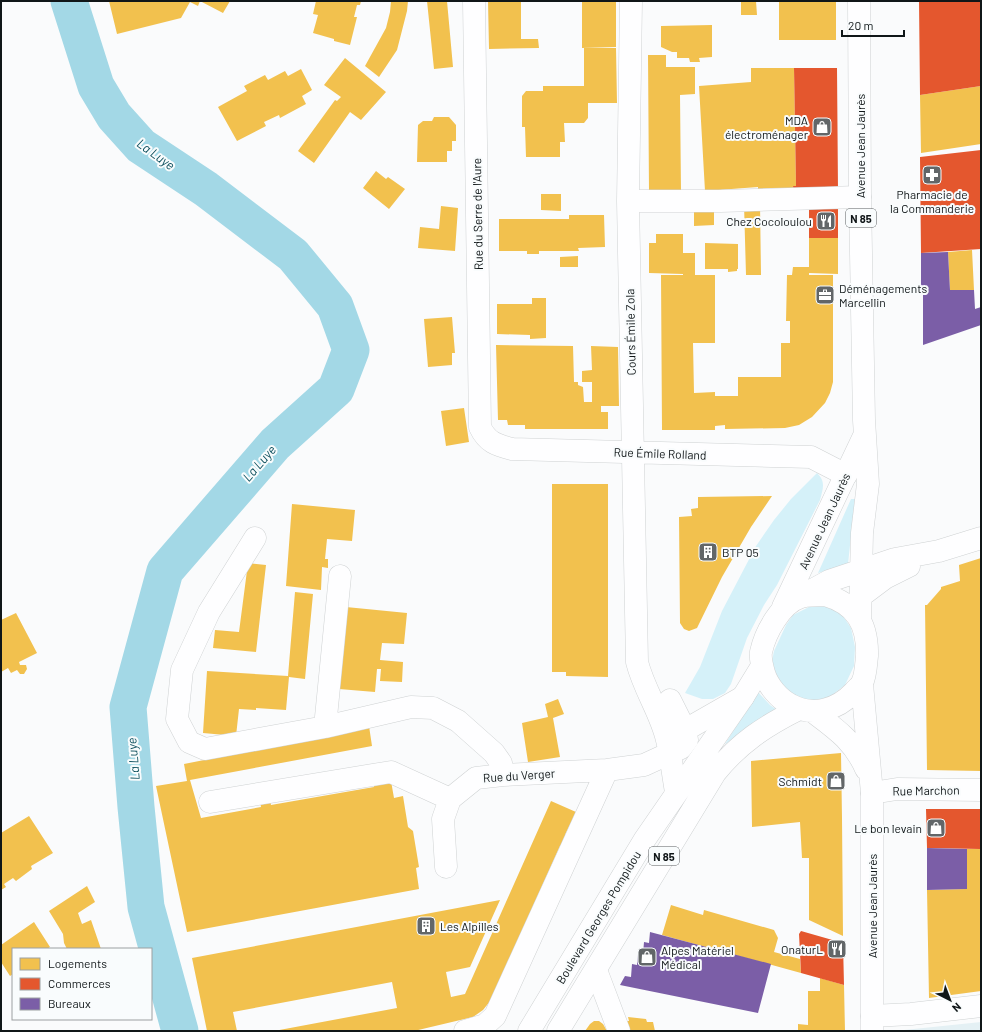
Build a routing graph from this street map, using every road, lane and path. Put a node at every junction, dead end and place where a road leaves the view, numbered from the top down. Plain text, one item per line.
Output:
1 (474, 1) edge
2 (631, 1) edge
3 (859, 1) edge
4 (860, 197) junction
5 (628, 201) junction
6 (480, 427) joint
7 (864, 435) junction
8 (633, 452) junction
9 (846, 475) junction
10 (862, 533) junction
11 (255, 538) dead end
12 (981, 538) edge
13 (939, 551) junction
14 (895, 559) junction
15 (862, 570) junction
16 (340, 576) dead end
17 (861, 596) junction
18 (792, 602) junction
19 (860, 619) junction
20 (637, 662) junction
21 (762, 666) junction
22 (862, 684) junction
23 (743, 697) junction
24 (670, 700) junction
25 (724, 708) junction
26 (806, 710) junction
27 (326, 727) junction
28 (674, 741) junction
29 (644, 765) junction
30 (612, 769) junction
31 (503, 775) junction
32 (871, 787) junction
33 (981, 790) edge
34 (676, 792) junction
35 (450, 799) junction
36 (210, 802) dead end
37 (446, 867) dead end
38 (596, 970) junction
39 (981, 1006) edge
40 (872, 1023) edge
41 (464, 1031) edge
42 (529, 1031) edge
43 (558, 1031) edge
44 (619, 1031) edge

1 - 6 main road, Rue du Serre de l'Aure
2 - 5 main road, Cours Émile Zola
3 - 4 main road, Avenue Jean Jaurès / N 85
4 - 5 main road
4 - 7 main road, Avenue Jean Jaurès / N 85
5 - 8 main road, Cours Émile Zola
6 - 8 main road, Rue Émile Rolland
7 - 9 main road, Avenue Jean Jaurès / N 85
7 - 10 main road, Avenue Jean Jaurès / N 85
8 - 9 main road, Rue Émile Rolland
8 - 20 main road, Cours Émile Zola
9 - 18 main road, Avenue Jean Jaurès / N 85
10 - 14 main road
10 - 15 main road, Avenue Jean Jaurès / N 85
11 - 27 main road
12 - 13 main road
13 - 14 main road
13 - 17 main road
14 - 15 main road
15 - 17 main road, Avenue Jean Jaurès / N 85
15 - 18 main road
16 - 27 main road
17 - 19 main road, Avenue Jean Jaurès / N 85
18 - 19 main road
18 - 21 main road
19 - 22 main road
20 - 24 main road
20 - 28 main road, Cours Émile Zola
21 - 23 main road, Boulevard Georges Pompidou / N 85
21 - 26 main road
22 - 26 main road
22 - 32 main road, Avenue Jean Jaurès
23 - 25 main road
23 - 34 main road, Boulevard Georges Pompidou / N 85
24 - 25 main road
24 - 28 main road
25 - 28 main road
26 - 32 main road, Avenue Jean Jaurès
26 - 38 main road, Boulevard Georges Pompidou / N 85
27 - 31 main road
28 - 29 main road, Rue du Verger
28 - 30 main road
28 - 34 main road, Cours Émile Zola
29 - 30 main road, Rue du Verger
29 - 34 main road
30 - 31 main road, Rue du Verger
30 - 41 main road
31 - 35 main road, Rue du Verger
32 - 33 main road, Rue Marchon
32 - 40 main road, Avenue Jean Jaurès
34 - 42 main road, Boulevard Georges Pompidou / N 85
35 - 36 main road
35 - 37 main road, Rue du Verger
38 - 43 main road, Boulevard Georges Pompidou / N 85
38 - 44 main road
39 - 40 main road

